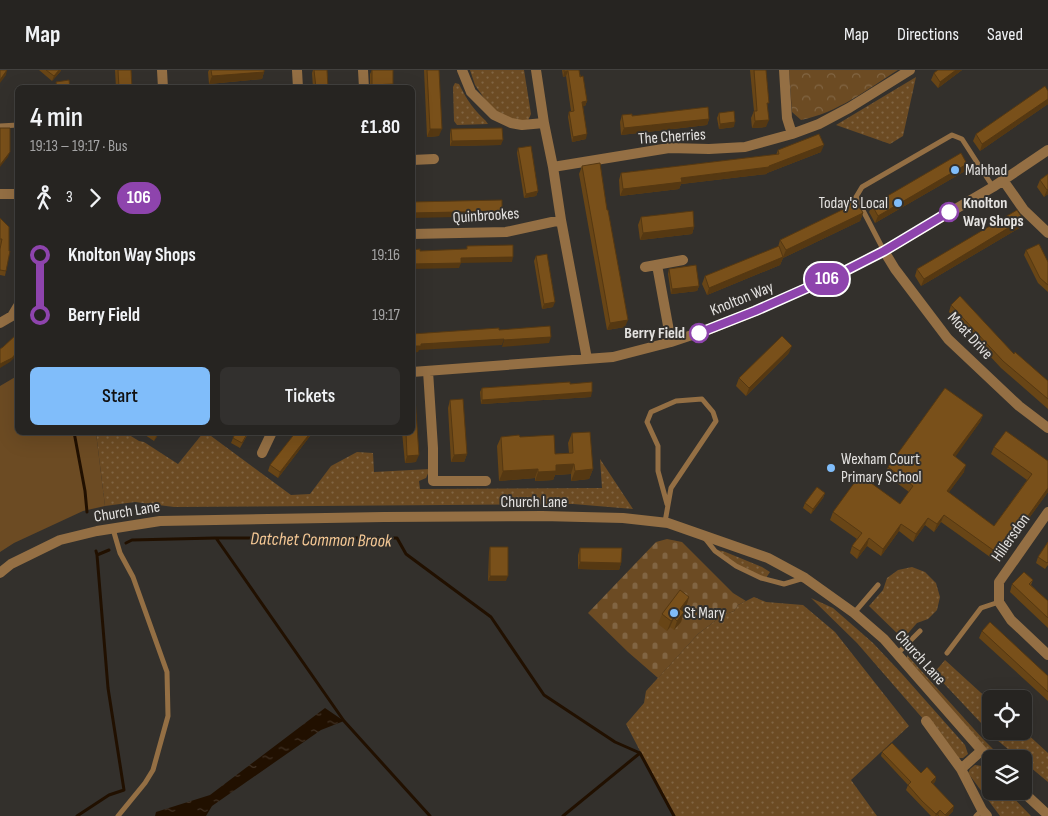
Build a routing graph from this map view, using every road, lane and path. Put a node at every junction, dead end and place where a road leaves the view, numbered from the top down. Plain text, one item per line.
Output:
1 (162, 70) edge
2 (297, 70) edge
3 (363, 70) edge
4 (462, 70) edge
5 (536, 70) edge
6 (784, 70) edge
7 (910, 70) edge
8 (163, 85) edge
9 (298, 85) edge
10 (364, 85) edge
11 (544, 124) junction
12 (15, 125) edge
13 (0, 126) edge
14 (792, 134) junction
15 (1048, 150) edge
16 (434, 159) dead end
17 (415, 160) edge
18 (553, 167) junction
19 (1003, 180) junction
20 (993, 187) junction
21 (0, 194) edge
22 (15, 194) edge
23 (561, 220) junction
24 (1048, 233) edge
25 (415, 234) edge
26 (884, 251) junction
27 (683, 260) dead end
28 (657, 265) junction
29 (644, 267) dead end
30 (15, 311) edge
31 (0, 323) edge
32 (671, 342) junction
33 (587, 359) junction
34 (428, 371) junction
35 (415, 372) edge
36 (1048, 428) edge
37 (271, 435) edge
38 (262, 453) dead end
39 (486, 480) dead end
40 (668, 504) junction
41 (1048, 512) edge
42 (665, 522) junction
43 (113, 528) junction
44 (701, 534) junction
45 (0, 573) edge
46 (805, 578) junction
47 (878, 585) dead end
48 (998, 602) junction
49 (854, 613) junction
50 (920, 631) dead end
51 (947, 652) dead end
52 (897, 654) junction
53 (1048, 655) edge
54 (926, 722) dead end
55 (981, 751) joint
56 (961, 769) junction
57 (1032, 800) edge
58 (981, 814) edge
59 (1048, 815) edge
60 (118, 816) edge

1 - 8 street
2 - 9 street
3 - 10 street
4 - 11 street
5 - 11 street
6 - 14 street
7 - 14 street, The Cherries
11 - 18 street
12 - 13 lane
14 - 18 street, The Cherries
15 - 19 street, Knolton Way
16 - 17 street
18 - 23 street
19 - 20 street, Knolton Way
19 - 24 street
20 - 26 street, Knolton Way
20 - 26 lane
21 - 22 street
23 - 25 street, Quinbrookes
23 - 33 street
26 - 32 street, Knolton Way
26 - 36 street, Moat Drive
27 - 28 street
28 - 29 street
28 - 32 street
30 - 31 street
32 - 33 street, Knolton Way
33 - 34 street, Knolton Way
34 - 35 street, Knolton Way
34 - 39 street
37 - 38 street
40 - 40 lane
40 - 42 lane
41 - 48 street, Hillersdon
42 - 43 street, Church Lane
42 - 44 street, Church Lane
43 - 45 street, Church Lane
43 - 60 lane
44 - 46 street, Church Lane
44 - 46 lane
46 - 49 street, Church Lane
47 - 49 lane
48 - 51 lane
48 - 53 street
49 - 52 street, Church Lane
50 - 52 lane
52 - 55 street, Church Lane
54 - 56 street
55 - 56 street
56 - 58 street
57 - 59 street

